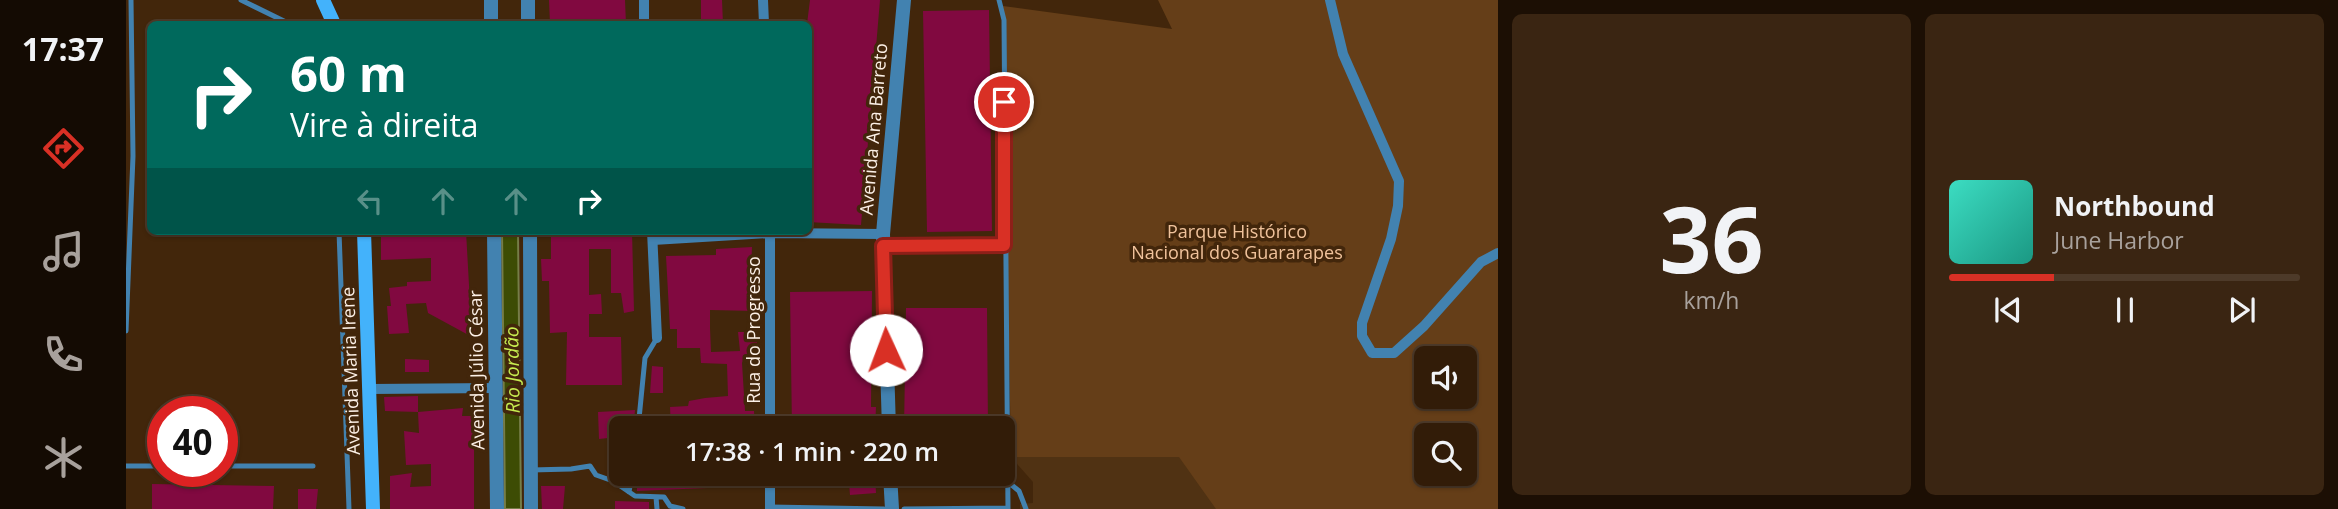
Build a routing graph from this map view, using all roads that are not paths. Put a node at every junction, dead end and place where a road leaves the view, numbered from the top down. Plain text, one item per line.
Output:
1 (131, 0) edge
2 (241, 0) edge
3 (323, 0) edge
4 (491, 0) edge
5 (528, 0) edge
6 (644, 0) edge
7 (763, 0) edge
8 (904, 0) edge
9 (999, 0) edge
10 (1330, 0) edge
11 (284, 21) edge
12 (333, 21) edge
13 (491, 21) edge
14 (528, 21) edge
15 (645, 21) edge
16 (764, 21) edge
17 (340, 235) edge
18 (365, 235) edge
19 (494, 235) edge
20 (530, 235) edge
21 (652, 235) edge
22 (770, 235) edge
23 (812, 235) edge
24 (883, 240) junction
25 (1004, 245) junction
26 (1498, 253) edge
27 (126, 331) edge
28 (657, 338) joint
29 (496, 388) junction
30 (370, 389) junction
31 (639, 416) edge
32 (770, 416) edge
33 (889, 416) edge
34 (1006, 416) edge
35 (126, 466) edge
36 (147, 466) edge
37 (238, 466) edge
38 (313, 466) dead end
39 (531, 470) junction
40 (630, 486) edge
41 (770, 486) edge
42 (891, 486) edge
43 (1007, 486) edge
44 (1013, 486) edge
45 (629, 492) junction
46 (656, 497) junction
47 (770, 508) edge
48 (349, 509) edge
49 (373, 509) edge
50 (497, 509) edge
51 (531, 509) edge
52 (657, 509) edge
53 (683, 509) edge
54 (884, 509) edge
55 (892, 509) edge
56 (904, 509) edge
57 (1008, 509) edge
58 (1026, 509) edge

1 - 27 lane
2 - 11 lane
3 - 12 main road
4 - 13 street
5 - 14 street
6 - 15 street
7 - 16 street
8 - 24 street, Avenida Ana Barreto
9 - 25 lane
10 - 26 street
17 - 48 lane
18 - 30 main road, Avenida Maria Irene
19 - 29 street, Avenida Júlio César
20 - 39 street
21 - 28 street
22 - 32 street, Rua do Progresso
23 - 24 street
24 - 25 lane
24 - 33 street, Avenida Ana Barreto
25 - 34 lane
28 - 31 lane
29 - 30 street
29 - 50 street, Avenida Júlio César
30 - 49 main road, Avenida Maria Irene
35 - 36 lane
37 - 38 lane
39 - 45 lane
39 - 51 street
40 - 45 lane
41 - 47 street
42 - 55 street
43 - 57 lane
44 - 58 lane
45 - 46 lane
46 - 52 lane
46 - 53 lane
47 - 54 lane
56 - 57 lane

